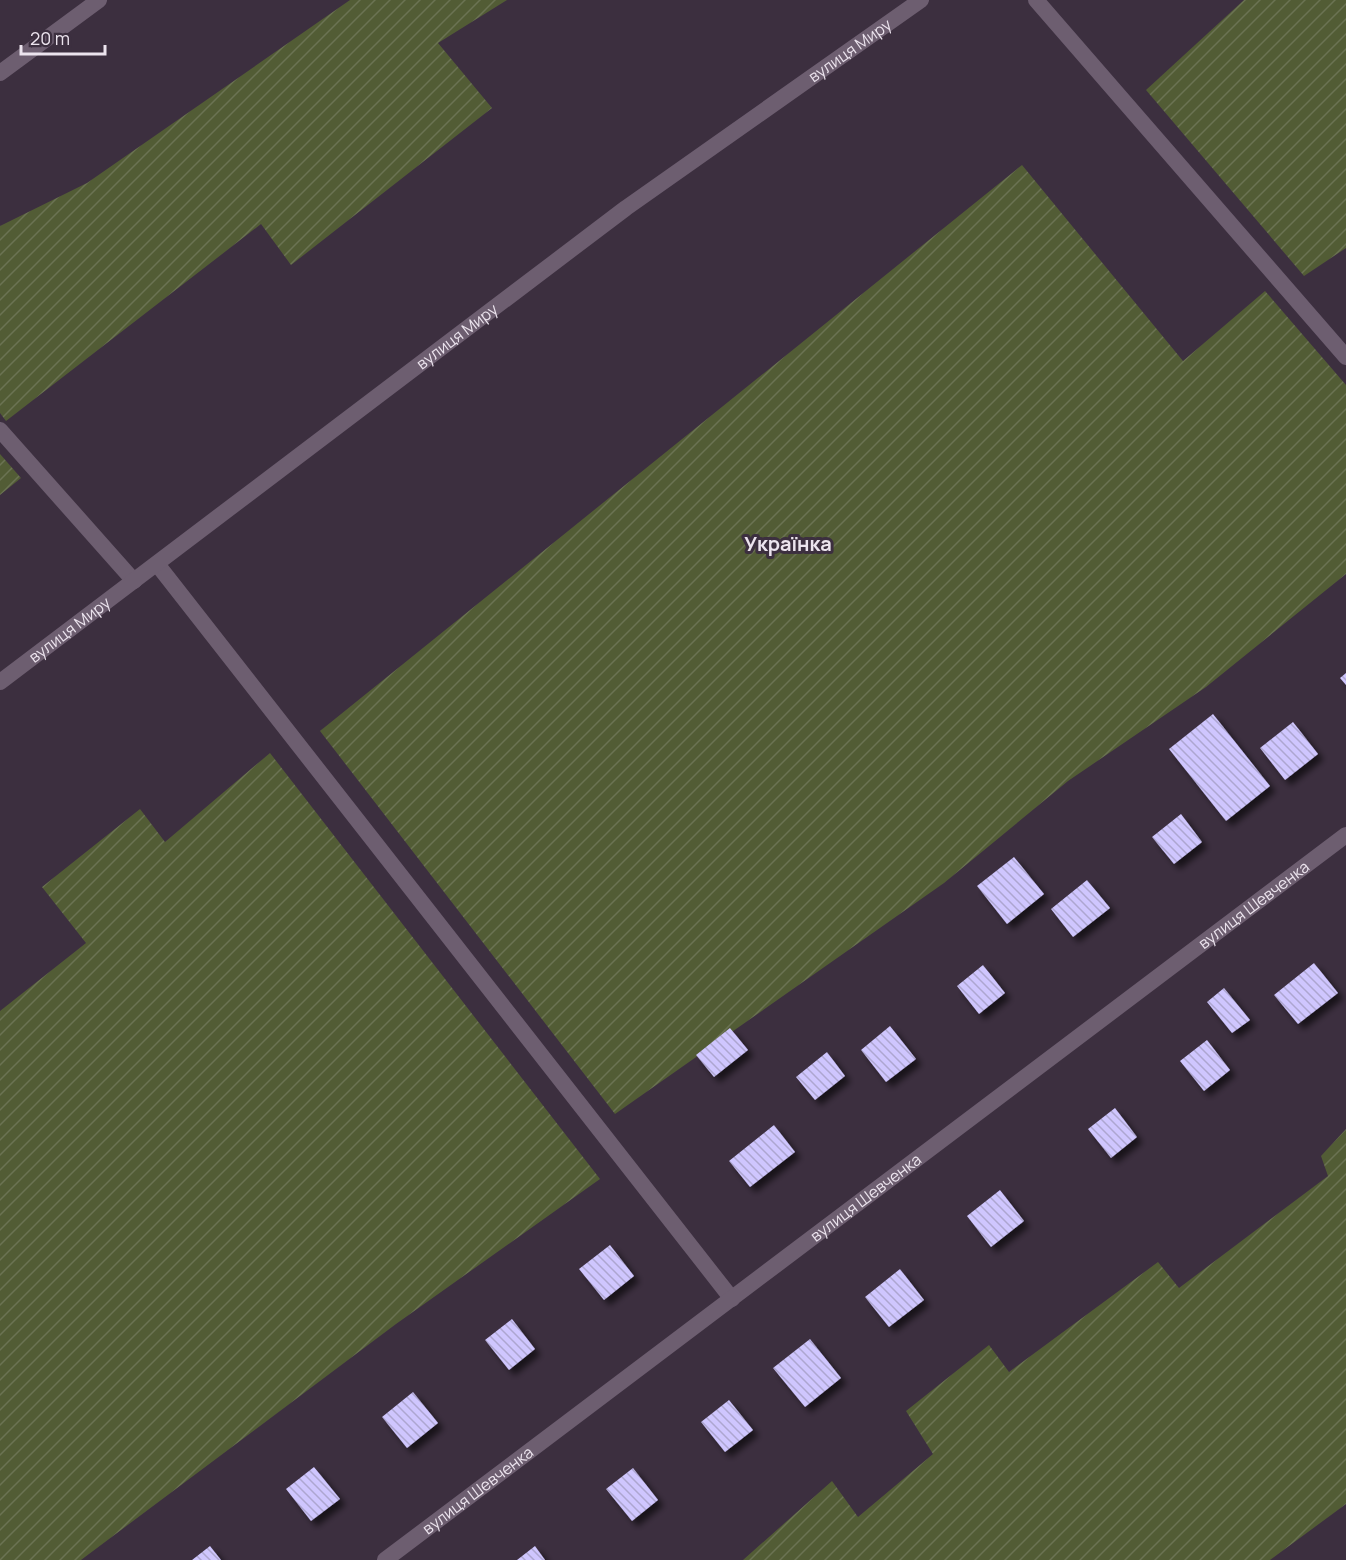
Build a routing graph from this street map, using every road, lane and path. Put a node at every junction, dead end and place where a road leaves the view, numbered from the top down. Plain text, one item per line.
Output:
1 (99, 0) edge
2 (921, 0) edge
3 (1036, 0) edge
4 (0, 73) edge
5 (1346, 357) edge
6 (0, 430) edge
7 (156, 564) junction
8 (134, 581) junction
9 (0, 682) edge
10 (1346, 835) edge
11 (732, 1299) junction
12 (385, 1560) edge

1 - 4 street
2 - 7 street, вулиця Миру
3 - 5 street
6 - 8 street
7 - 8 street, вулиця Миру
7 - 11 street
8 - 9 street, вулиця Миру
10 - 11 street, вулиця Шевченка
11 - 12 street, вулиця Шевченка

